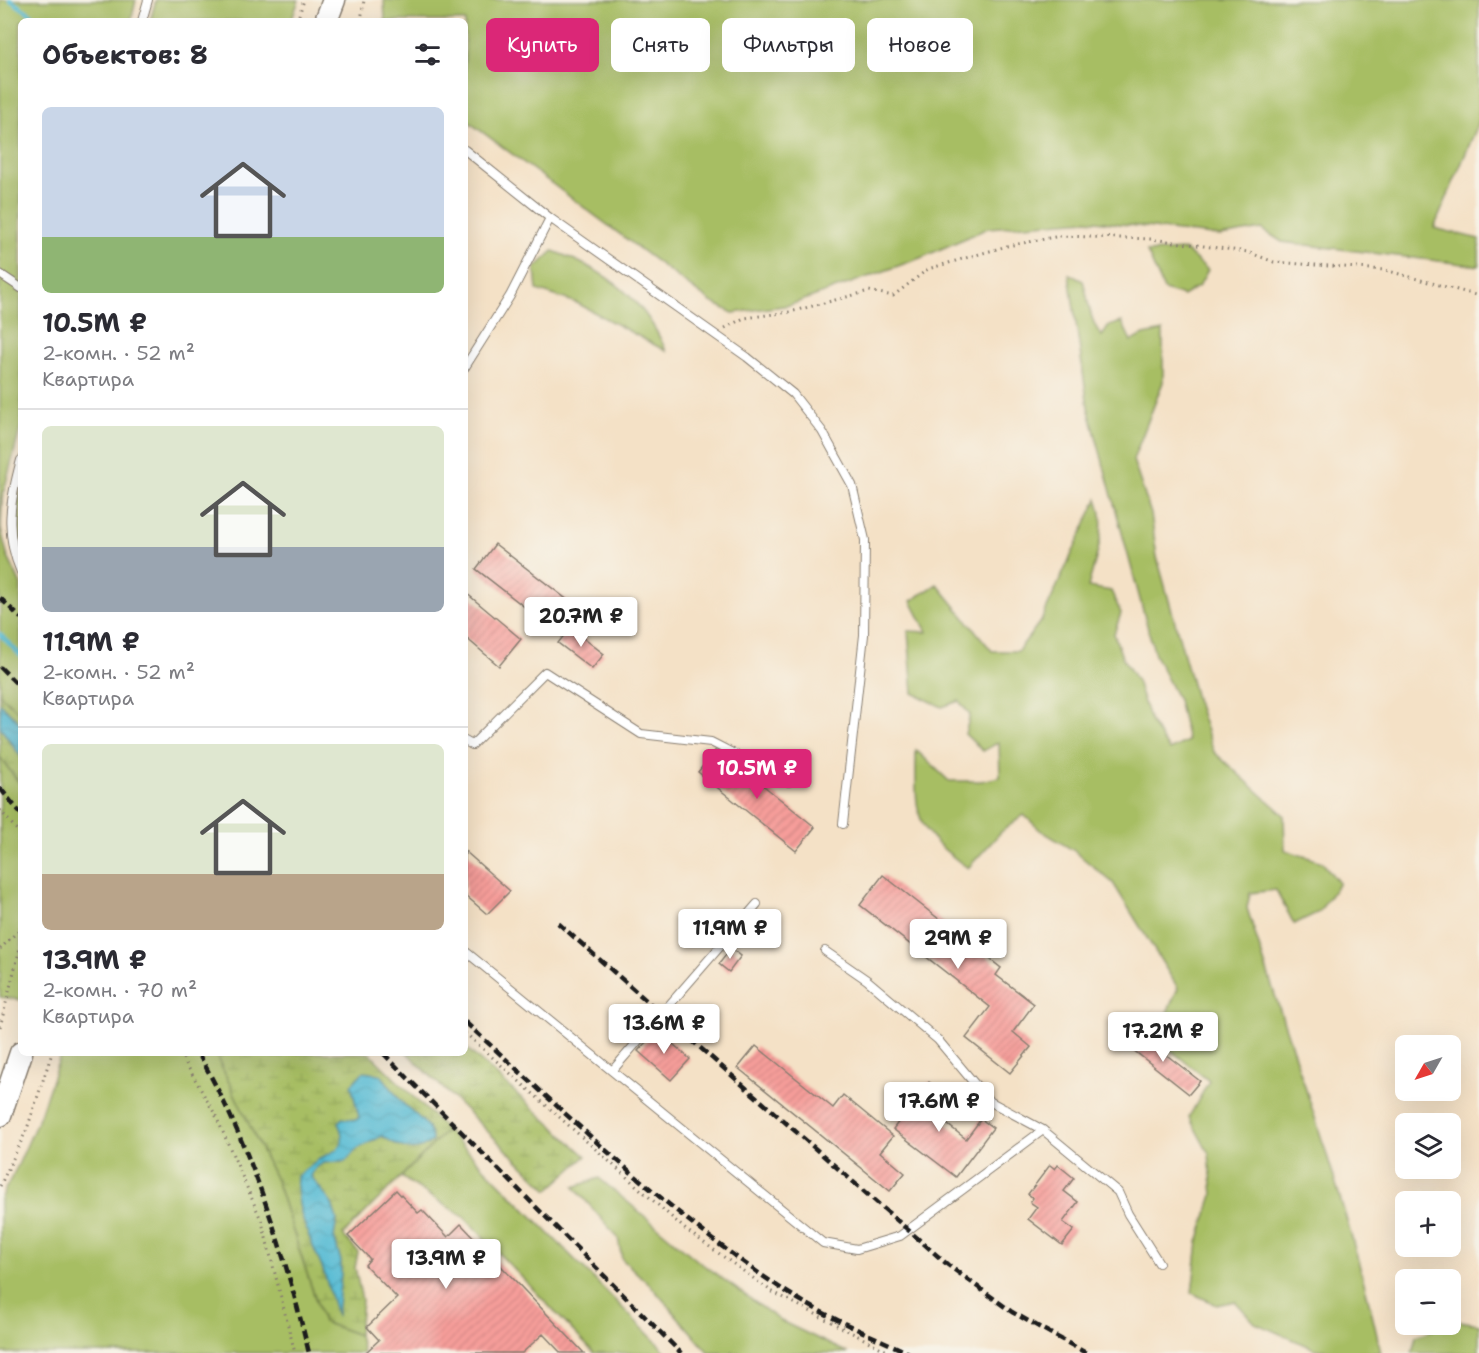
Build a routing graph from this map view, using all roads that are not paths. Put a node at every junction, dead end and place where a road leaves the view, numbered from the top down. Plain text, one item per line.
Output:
1 (148, 0) edge
2 (334, 0) edge
3 (143, 18) edge
4 (327, 18) edge
5 (468, 152) edge
6 (550, 218) junction
7 (0, 274) edge
8 (18, 286) edge
9 (468, 362) edge
10 (18, 470) edge
11 (18, 566) edge
12 (468, 743) edge
13 (789, 782) dead end
14 (843, 824) dead end
15 (757, 904) dead end
16 (825, 951) dead end
17 (468, 953) edge
18 (20, 1056) edge
19 (612, 1071) junction
20 (0, 1114) edge
21 (1043, 1130) junction
22 (1159, 1263) dead end

1 - 3 lane
2 - 4 main road
5 - 6 lane
6 - 9 lane
6 - 14 lane
7 - 8 lane
10 - 11 lane
12 - 13 lane
15 - 19 lane
16 - 21 lane
17 - 19 lane
18 - 20 main road
19 - 21 lane
21 - 22 lane

